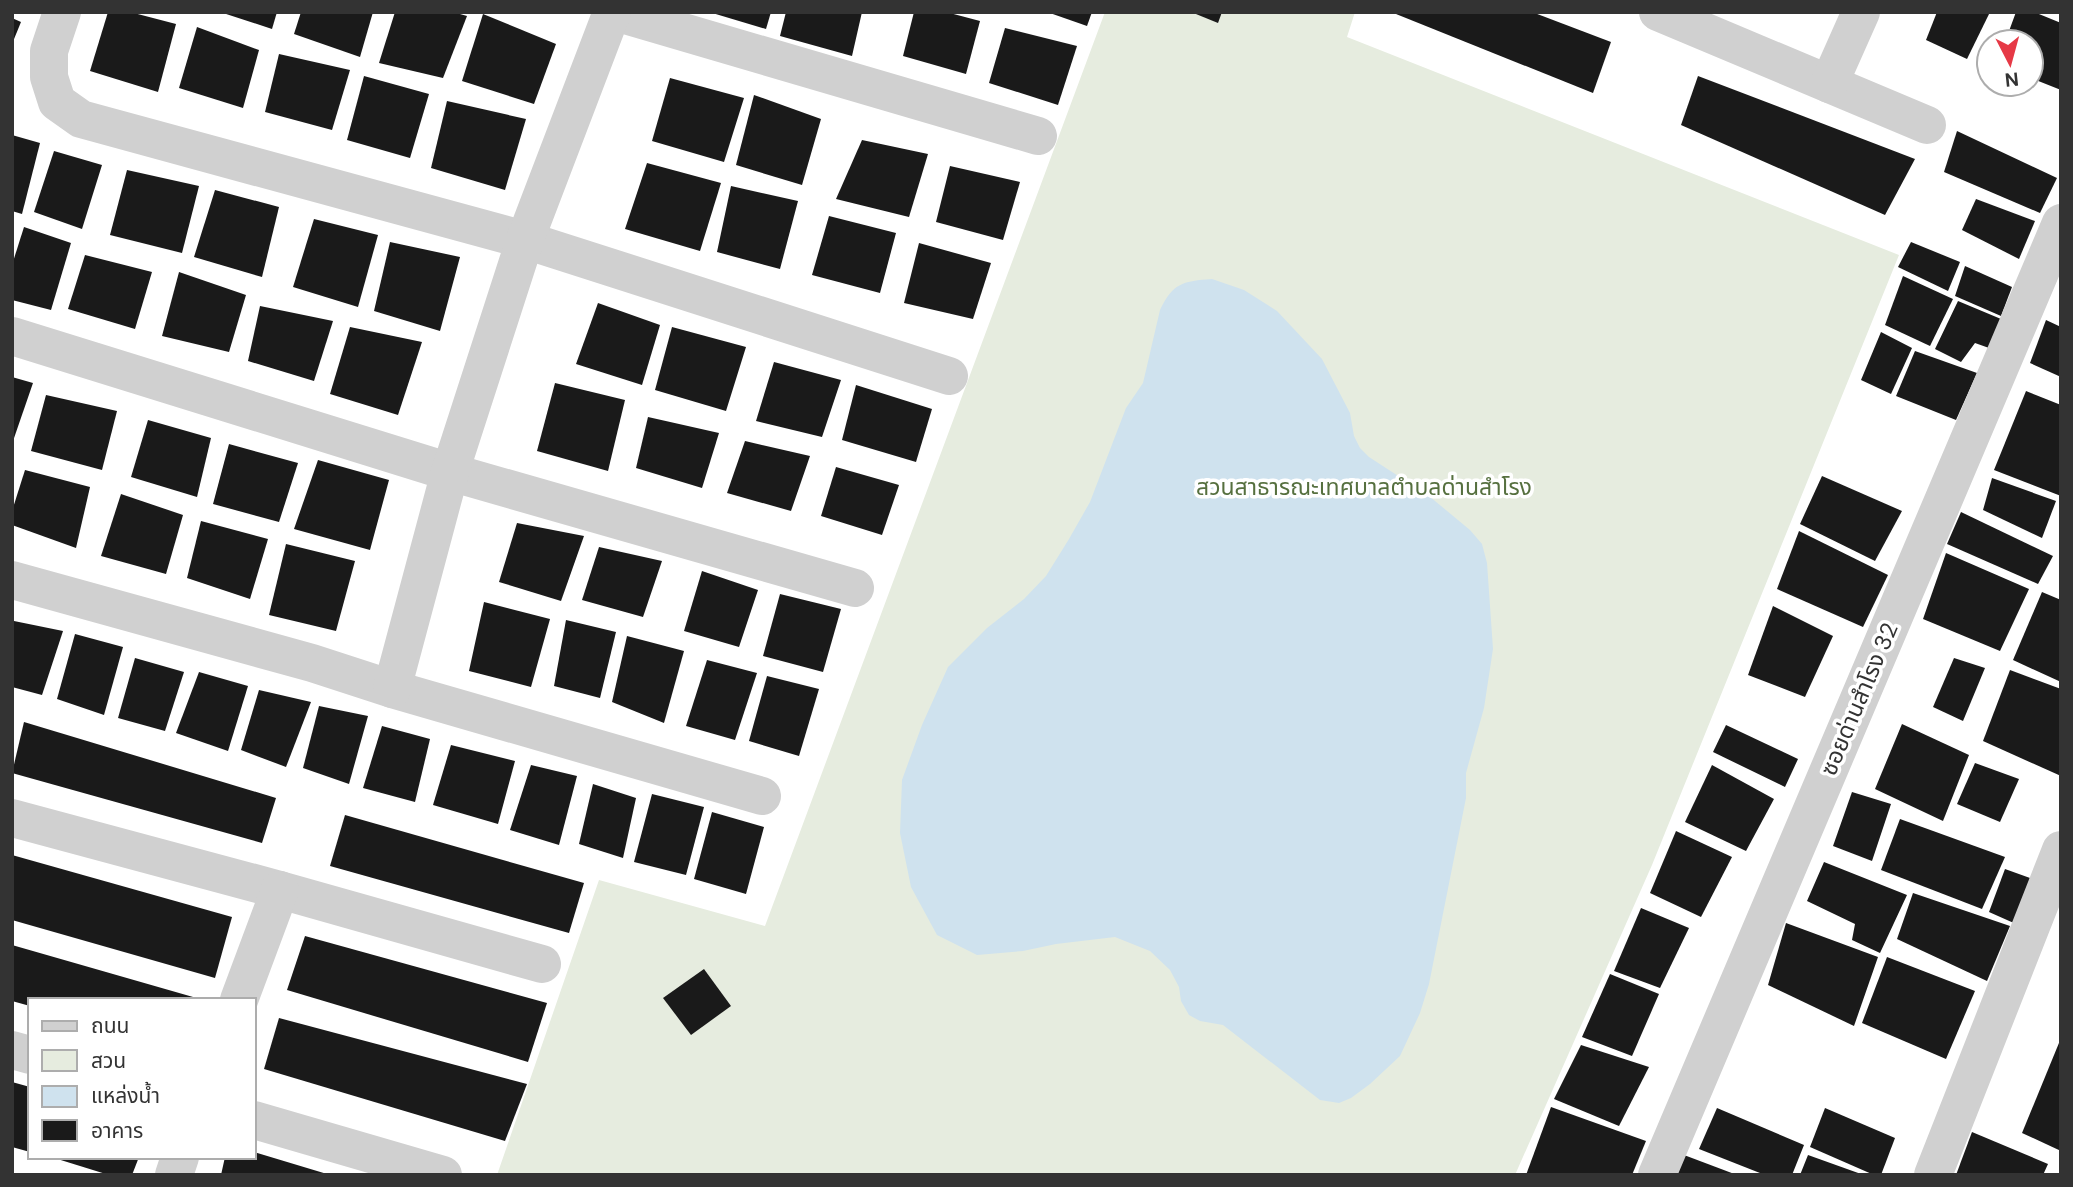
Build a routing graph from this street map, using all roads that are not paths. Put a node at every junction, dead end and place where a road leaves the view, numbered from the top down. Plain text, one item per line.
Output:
1 (62, 12) edge
2 (613, 12) edge
3 (1658, 12) edge
4 (1861, 12) edge
5 (1829, 84) junction
6 (1927, 125) dead end
7 (1038, 136) dead end
8 (2061, 223) edge
9 (525, 240) junction
10 (12, 336) edge
11 (949, 376) dead end
12 (450, 472) junction
13 (12, 580) edge
14 (855, 588) dead end
15 (392, 689) junction
16 (762, 796) dead end
17 (12, 818) edge
18 (2061, 850) edge
19 (280, 890) junction
20 (542, 964) dead end
21 (240, 998) edge
22 (256, 1121) edge
23 (443, 1175) edge
24 (1657, 1175) edge
25 (1933, 1175) edge

1 - 9 street
2 - 7 street
2 - 9 street
3 - 5 street
4 - 5 street
5 - 6 street
8 - 24 street, ซอยด่านสำโรง 32
9 - 11 street
9 - 12 street
10 - 12 street
12 - 14 street
12 - 15 street
13 - 15 street
15 - 16 street
17 - 19 street
18 - 25 street
19 - 20 street
19 - 21 street
22 - 23 street

